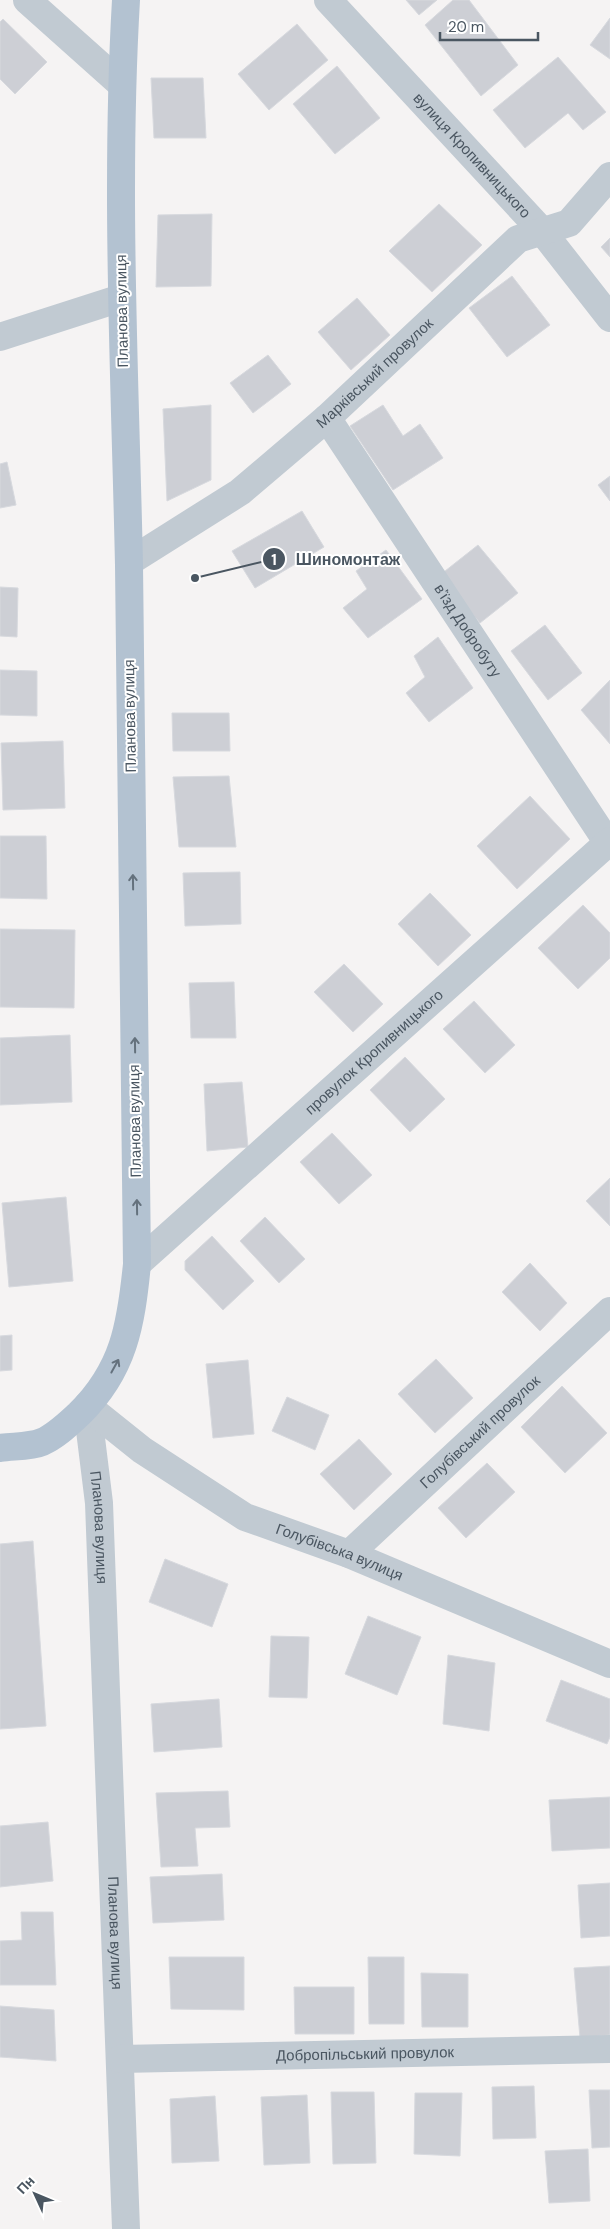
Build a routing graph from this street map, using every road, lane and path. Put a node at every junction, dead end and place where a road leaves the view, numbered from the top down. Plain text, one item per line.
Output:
1 (27, 0) edge
2 (126, 0) edge
3 (328, 0) edge
4 (121, 84) junction
5 (610, 176) edge
6 (542, 231) junction
7 (121, 298) junction
8 (610, 318) edge
9 (0, 337) edge
10 (327, 418) junction
11 (129, 562) junction
12 (609, 842) edge
13 (137, 1264) junction
14 (610, 1311) edge
15 (87, 1406) junction
16 (0, 1448) edge
17 (348, 1554) junction
18 (610, 1664) edge
19 (610, 2049) edge
20 (120, 2059) junction
21 (126, 2229) edge

1 - 4 street
2 - 4 main road, Планова вулиця
3 - 6 street, вулиця Кропивницького
4 - 7 main road, Планова вулиця
5 - 6 street, Марківський провулок
6 - 8 street, вулиця Кропивницького
6 - 10 street, Марківський провулок
7 - 9 street
7 - 11 main road, Планова вулиця
10 - 11 street, Марківський провулок
10 - 12 street, в'їзд Добробуту
13 -> 11 main road, Планова вулиця
12 - 13 street, провулок Кропивницького
15 -> 13 main road, Планова вулиця
14 - 17 street, Голубівський провулок
15 - 16 main road
15 - 17 street, Голубівська вулиця
15 - 20 street, Планова вулиця
17 - 18 street, Голубівська вулиця
19 - 20 street, Добропільський провулок
20 - 21 street, Планова вулиця

